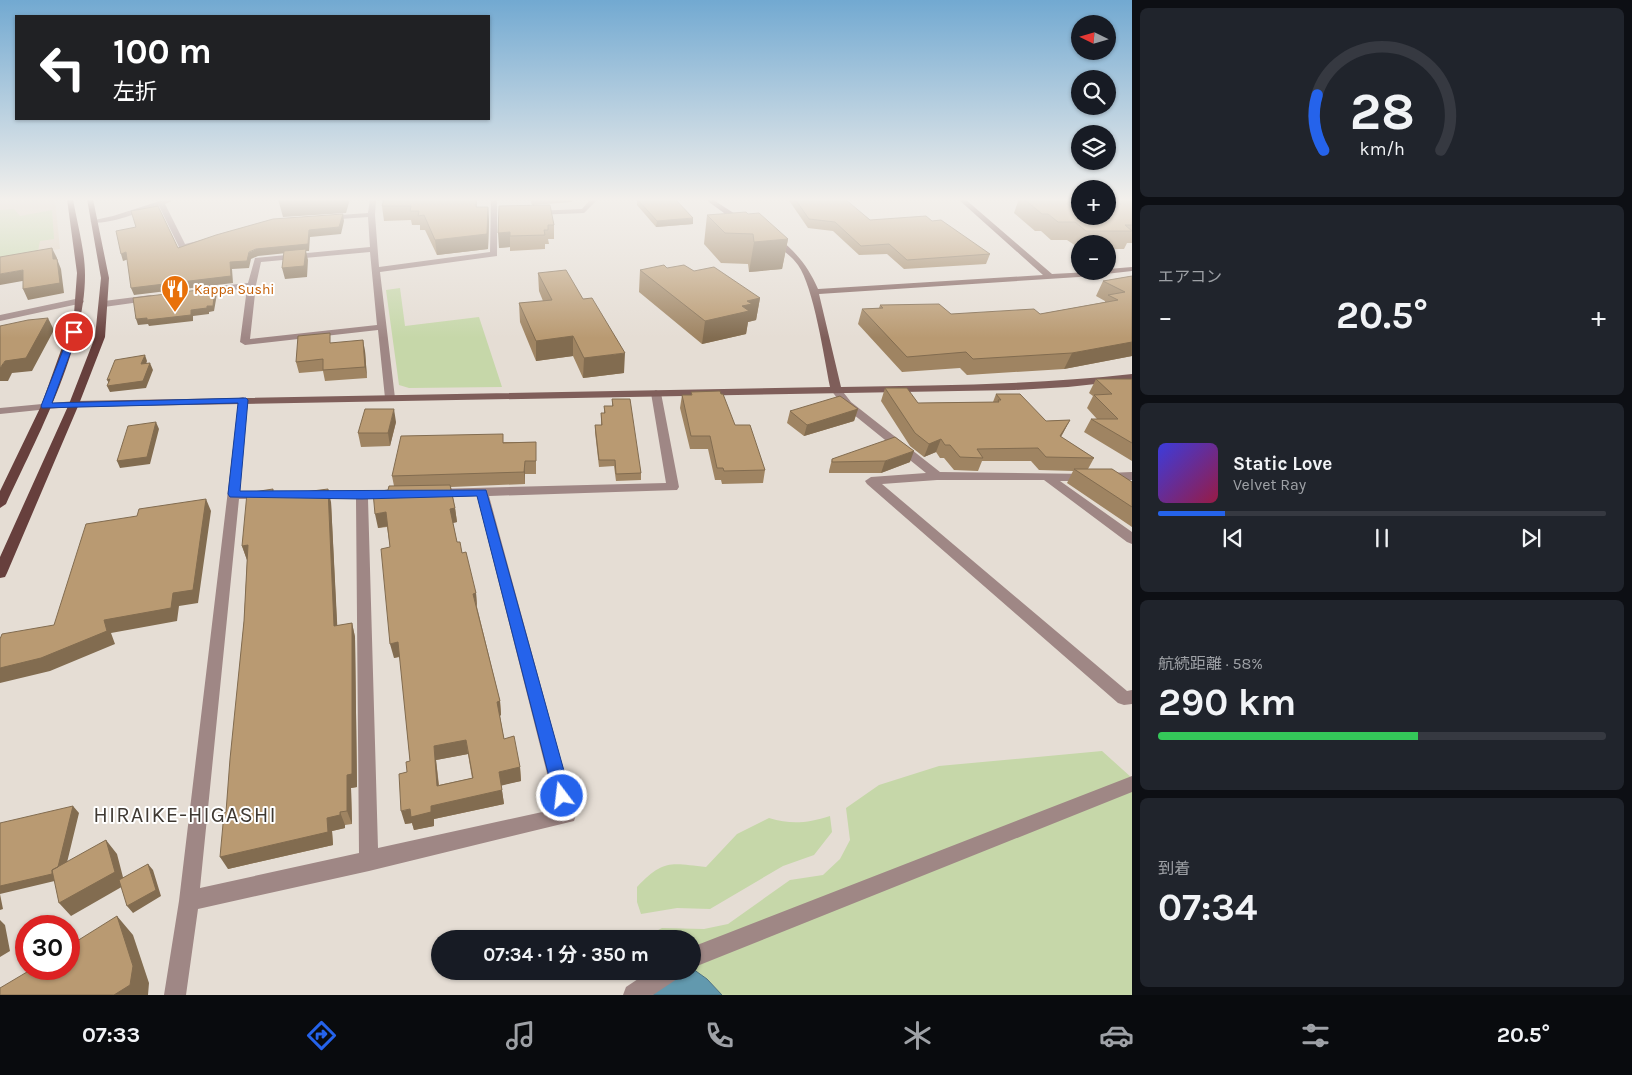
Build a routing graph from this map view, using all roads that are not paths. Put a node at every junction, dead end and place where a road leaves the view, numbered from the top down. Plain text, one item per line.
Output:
1 (77, 245) edge
2 (98, 245) edge
3 (374, 245) edge
4 (494, 245) edge
5 (782, 245) edge
6 (1014, 245) edge
7 (374, 250) junction
8 (1132, 268) edge
9 (377, 270) junction
10 (1116, 272) edge
11 (1116, 273) edge
12 (1071, 275) edge
13 (1050, 277) junction
14 (1132, 279) edge
15 (252, 284) junction
16 (193, 292) edge
17 (814, 292) junction
18 (164, 296) edge
19 (80, 301) junction
20 (104, 304) junction
21 (0, 318) edge
22 (382, 327) junction
23 (1132, 377) edge
24 (836, 390) junction
25 (656, 393) junction
26 (390, 398) junction
27 (243, 400) junction
28 (74, 404) junction
29 (46, 406) junction
30 (0, 411) edge
31 (937, 476) junction
32 (1132, 476) edge
33 (1048, 478) junction
34 (482, 492) junction
35 (234, 494) junction
36 (399, 494) edge
37 (426, 494) edge
38 (362, 495) junction
39 (0, 504) edge
40 (1132, 539) edge
41 (0, 573) edge
42 (1132, 697) edge
43 (1132, 784) edge
44 (369, 861) junction
45 (189, 901) junction
46 (701, 954) edge
47 (656, 980) edge
48 (175, 995) edge
49 (634, 995) edge

1 - 19 main road
2 - 20 main road
3 - 7 street
4 - 9 street
5 - 17 street
6 - 13 street
7 - 9 street
7 - 15 street
8 - 10 street
9 - 22 street
11 - 14 street
12 - 13 street
13 - 17 street
15 - 16 street
15 - 22 street
17 - 24 street
18 - 20 street
19 - 21 street
19 - 29 main road
20 - 28 main road
22 - 26 street
23 - 24 street
24 - 25 street
24 - 31 street
25 - 26 street
25 - 34 street
26 - 27 street
27 - 28 street
27 - 35 street
28 - 29 street
28 - 41 main road
29 - 30 street
29 - 39 main road
31 - 33 street
31 - 42 street
32 - 33 street
33 - 40 street
34 - 37 street
34 - 44 street
35 - 38 street
35 - 45 street
36 - 38 street
38 - 44 street
43 - 46 street
44 - 45 street
45 - 48 street
47 - 49 street

